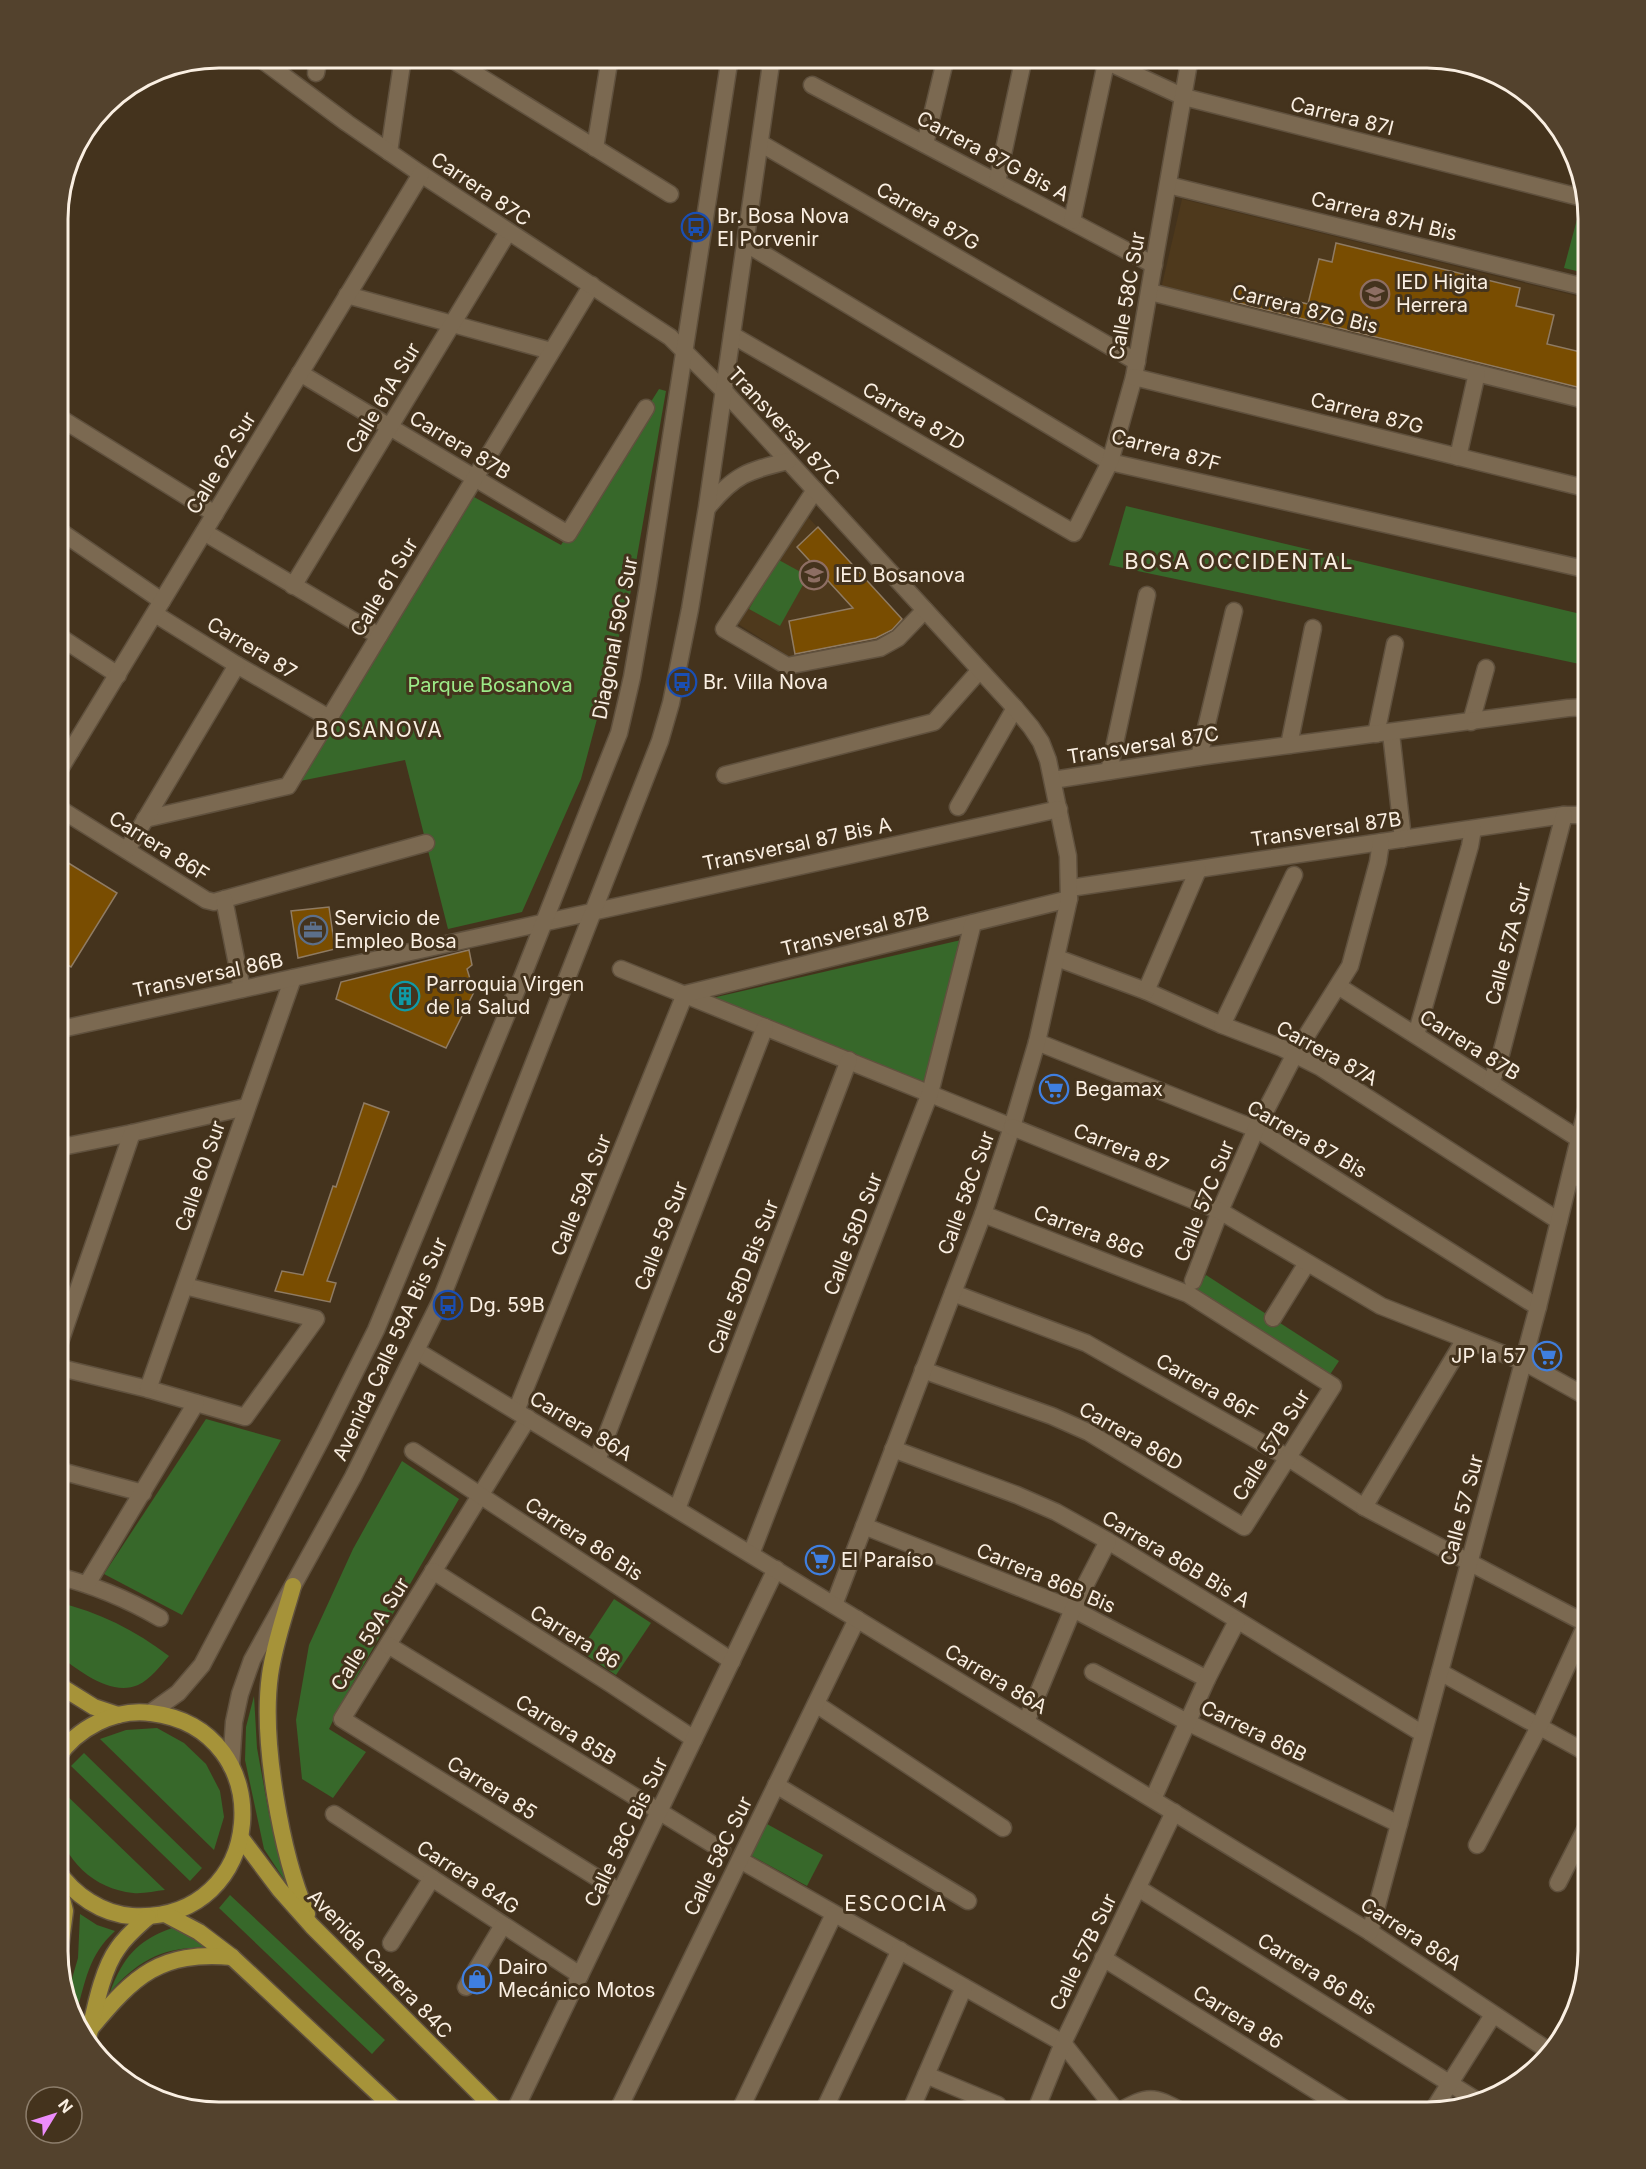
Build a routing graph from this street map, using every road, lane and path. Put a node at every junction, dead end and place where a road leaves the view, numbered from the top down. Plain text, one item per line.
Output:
1 (273, 68) edge
2 (401, 68) edge
3 (466, 68) edge
4 (608, 68) edge
5 (728, 68) edge
6 (770, 68) edge
7 (943, 68) edge
8 (1022, 68) edge
9 (1100, 68) edge
10 (1119, 68) edge
11 (1188, 68) edge
12 (812, 85) dead end
13 (1184, 97) junction
14 (760, 143) junction
15 (925, 144) junction
16 (596, 148) junction
17 (389, 152) junction
18 (421, 174) junction
19 (997, 182) junction
20 (1168, 185) junction
21 (670, 194) dead end
22 (1577, 196) edge
23 (1072, 221) junction
24 (508, 232) junction
25 (745, 243) junction
26 (1154, 265) junction
27 (592, 285) junction
28 (1578, 285) edge
29 (1150, 292) junction
30 (347, 295) junction
31 (452, 324) junction
32 (732, 335) junction
33 (685, 350) junction
34 (551, 351) junction
35 (1136, 369) junction
36 (300, 373) junction
37 (1477, 373) junction
38 (724, 391) junction
39 (1578, 398) edge
40 (646, 408) dead end
41 (68, 423) edge
42 (390, 427) junction
43 (1458, 457) junction
44 (788, 460) junction
45 (1110, 462) junction
46 (474, 478) junction
47 (1578, 486) edge
48 (815, 490) junction
49 (707, 507) junction
50 (215, 514) junction
51 (204, 532) junction
52 (1074, 533) joint
53 (68, 538) edge
54 (1578, 568) edge
55 (293, 586) junction
56 (1147, 595) dead end
57 (158, 608) junction
58 (925, 610) junction
59 (1234, 611) dead end
60 (1313, 628) dead end
61 (379, 636) junction
62 (68, 642) edge
63 (1395, 644) dead end
64 (237, 665) junction
65 (1486, 668) dead end
66 (980, 670) junction
67 (118, 675) junction
68 (1015, 708) junction
69 (1578, 708) edge
70 (329, 718) junction
71 (1471, 722) junction
72 (1383, 734) junction
73 (68, 742) edge
74 (1289, 746) junction
75 (1199, 757) junction
76 (1109, 771) junction
77 (725, 775) dead end
78 (1053, 780) junction
79 (958, 807) dead end
80 (1059, 809) junction
81 (68, 814) edge
82 (1564, 815) junction
83 (1578, 815) edge
84 (145, 819) junction
85 (1473, 828) junction
86 (1403, 839) junction
87 (1381, 842) junction
88 (426, 843) dead end
89 (127, 850) junction
90 (1198, 870) junction
91 (1294, 875) dead end
92 (1070, 894) junction
93 (224, 898) junction
94 (594, 910) junction
95 (544, 922) junction
96 (973, 923) junction
97 (1057, 958) junction
98 (621, 969) dead end
99 (293, 978) junction
100 (1338, 986) junction
101 (242, 989) junction
102 (1146, 991) junction
103 (685, 994) junction
104 (1222, 1025) junction
105 (68, 1027) edge
106 (765, 1027) junction
107 (1416, 1035) junction
108 (1037, 1042) junction
109 (1296, 1054) junction
110 (849, 1060) junction
111 (1491, 1083) junction
112 (930, 1093) junction
113 (246, 1107) junction
114 (1012, 1128) junction
115 (1256, 1129) junction
116 (132, 1133) junction
117 (1578, 1138) edge
118 (1578, 1143) edge
119 (68, 1146) edge
120 (1571, 1173) junction
121 (1578, 1177) edge
122 (1220, 1211) junction
123 (983, 1214) junction
124 (1559, 1221) junction
125 (1307, 1263) junction
126 (1193, 1281) dead end
127 (185, 1286) junction
128 (952, 1293) junction
129 (1538, 1307) junction
130 (1273, 1318) dead end
131 (68, 1320) edge
132 (1465, 1339) junction
133 (417, 1351) junction
134 (1524, 1362) junction
135 (68, 1369) edge
136 (923, 1370) junction
137 (1333, 1386) joint
138 (148, 1389) junction
139 (1578, 1392) edge
140 (196, 1403) junction
141 (522, 1415) junction
142 (893, 1449) junction
143 (413, 1451) dead end
144 (1287, 1457) junction
145 (597, 1460) junction
146 (68, 1473) edge
147 (143, 1493) junction
148 (480, 1496) junction
149 (1364, 1507) junction
150 (677, 1509) junction
151 (864, 1526) junction
152 (1244, 1527) joint
153 (1108, 1541) junction
154 (751, 1554) junction
155 (1470, 1562) junction
156 (776, 1569) junction
157 (433, 1571) junction
158 (68, 1579) edge
159 (87, 1584) junction
160 (293, 1586) junction
161 (834, 1605) junction
162 (1073, 1609) junction
163 (1578, 1617) edge
164 (160, 1618) dead end
165 (857, 1619) junction
166 (1237, 1621) junction
167 (1578, 1643) edge
168 (388, 1645) junction
169 (732, 1661) junction
170 (1094, 1672) dead end
171 (1440, 1672) junction
172 (1208, 1679) junction
173 (68, 1691) edge
174 (816, 1704) junction
175 (150, 1713) junction
176 (118, 1715) junction
177 (342, 1719) joint
178 (1026, 1722) junction
179 (1189, 1723) junction
180 (1539, 1727) junction
181 (1424, 1734) junction
182 (694, 1739) junction
183 (68, 1745) edge
184 (1578, 1748) edge
185 (231, 1766) junction
186 (776, 1785) junction
187 (1153, 1799) junction
188 (659, 1812) junction
189 (1174, 1812) junction
190 (334, 1814) dead end
191 (1399, 1824) junction
192 (1003, 1828) dead end
193 (241, 1838) junction
194 (1578, 1844) edge
195 (1477, 1845) dead end
196 (722, 1850) dead end
197 (740, 1860) junction
198 (432, 1878) junction
199 (1558, 1883) dead end
200 (68, 1885) edge
201 (1138, 1888) junction
202 (620, 1892) junction
203 (968, 1902) dead end
204 (834, 1914) junction
205 (157, 1916) junction
206 (503, 1925) junction
207 (312, 1926) junction
208 (1371, 1932) junction
209 (391, 1943) dead end
210 (900, 1950) junction
211 (232, 1958) junction
212 (1103, 1958) junction
213 (580, 1976) junction
214 (465, 1987) dead end
215 (964, 1987) junction
216 (1493, 2014) junction
217 (91, 2030) edge
218 (92, 2031) edge
219 (1063, 2043) junction
220 (1544, 2047) edge
221 (926, 2075) junction
222 (1450, 2083) junction
223 (1469, 2095) edge
224 (1439, 2101) edge
225 (387, 2102) edge
226 (488, 2102) edge
227 (519, 2102) edge
228 (622, 2102) edge
229 (744, 2102) edge
230 (828, 2102) edge
231 (914, 2102) edge
232 (991, 2102) edge
233 (1039, 2102) edge
234 (1109, 2102) edge
235 (1134, 2102) edge
236 (1166, 2102) edge
237 (1334, 2102) edge

1 - 17 street, Carrera 87C
2 - 17 street
3 - 16 street
4 - 16 street
5 - 33 street, Diagonal 59C Sur
6 - 14 street
7 - 15 street
8 - 19 street
9 - 23 street
10 - 13 street, Carrera 87I
11 - 13 street, Calle 58C Sur
12 - 15 street, Carrera 87G Bis A
13 - 20 street, Calle 58C Sur
13 - 22 street, Carrera 87I
14 - 25 street
14 - 35 street, Carrera 87G
15 - 19 street, Carrera 87G Bis A
16 - 21 street
17 - 18 street, Carrera 87C
18 - 24 street, Carrera 87C
18 - 30 street, Calle 62 Sur
19 - 23 street, Carrera 87G Bis A
20 - 26 street, Calle 58C Sur
20 - 28 street, Carrera 87H Bis
23 - 26 street, Carrera 87G Bis A
24 - 27 street, Carrera 87C
24 - 31 street, Calle 61A Sur
25 - 32 street
25 - 45 street, Carrera 87F
26 - 29 street, Calle 58C Sur
27 - 33 street, Carrera 87C
27 - 34 street, Calle 61 Sur
29 - 35 street, Calle 58C Sur
29 - 37 street, Carrera 87G Bis
30 - 31 street
30 - 36 street, Calle 62 Sur
31 - 34 street
31 - 42 street, Calle 61A Sur
32 - 38 street
32 - 52 street, Carrera 87D
33 - 38 street, Transversal 87C
33 - 95 street, Diagonal 59C Sur
34 - 46 street, Calle 61 Sur
35 - 43 street, Carrera 87G
35 - 45 street, Calle 58C Sur
36 - 42 street, Carrera 87B
36 - 50 street, Calle 62 Sur
37 - 39 street, Carrera 87G Bis
37 - 43 street
38 - 44 street, Transversal 87C
38 - 49 street
40 - 46 street, Carrera 87B
41 - 50 street
42 - 46 street, Carrera 87B
42 - 55 street, Calle 61A Sur
43 - 47 street, Carrera 87G
44 - 48 street, Transversal 87C
44 - 49 street
45 - 52 street, Calle 58C Sur
45 - 54 street, Carrera 87F
46 - 61 street, Calle 61 Sur
48 - 58 street, Transversal 87C
48 - 58 street
49 - 94 street
50 - 51 street, Calle 62 Sur
51 - 55 street
51 - 57 street, Calle 62 Sur
53 - 57 street, Carrera 87
55 - 61 street
56 - 76 street
57 - 64 street, Carrera 87
57 - 67 street, Calle 62 Sur
58 - 66 street, Transversal 87C
59 - 75 street
60 - 74 street
61 - 70 street, Calle 61 Sur
62 - 67 street
63 - 72 street
64 - 70 street, Carrera 87
64 - 84 street
65 - 71 street
66 - 68 street, Transversal 87C
66 - 77 street
67 - 73 street, Calle 62 Sur
68 - 78 street, Transversal 87C
68 - 79 street
69 - 71 street, Transversal 87C
70 - 84 street, Calle 61 Sur
71 - 72 street, Transversal 87C
72 - 74 street, Transversal 87C
72 - 86 street
74 - 75 street, Transversal 87C
75 - 76 street, Transversal 87C
76 - 78 street, Transversal 87C
78 - 80 street, Calle 58C Sur
80 - 92 street, Calle 58C Sur
80 - 94 street, Transversal 87 Bis A
81 - 89 street, Carrera 86F
82 - 83 street, Transversal 87B
82 - 85 street, Transversal 87B
82 - 111 street, Calle 57A Sur
84 - 89 street
85 - 86 street, Transversal 87B
85 - 107 street
86 - 87 street, Transversal 87B
87 - 90 street, Transversal 87B
87 - 100 street, Calle 57C Sur
88 - 93 street
89 - 93 street, Carrera 86F
90 - 92 street, Transversal 87B
90 - 102 street
91 - 104 street
92 - 96 street, Transversal 87B
92 - 97 street, Calle 58C Sur
93 - 101 street, Carrera 86F
94 - 95 street, Transversal 87 Bis A
94 - 133 street, Avenida Calle 59A Bis Sur
95 - 99 street, Transversal 86B
95 - 175 street, Avenida Calle 59A Bis Sur
96 - 103 street, Transversal 87B
96 - 112 street, Calle 58D Sur
97 - 102 street, Carrera 87A
97 - 108 street, Calle 58C Sur
98 - 103 street, Carrera 87
99 - 101 street, Transversal 86B
99 - 113 street, Calle 60 Sur
100 - 107 street, Carrera 87B
100 - 109 street, Calle 57C Sur
101 - 105 street, Transversal 86B
102 - 104 street, Carrera 87A
103 - 106 street, Carrera 87
103 - 141 street, Calle 59A Sur
104 - 109 street, Carrera 87A
106 - 110 street, Carrera 87
106 - 145 street, Calle 59 Sur
107 - 111 street, Carrera 87B
108 - 114 street, Calle 58C Sur
108 - 115 street, Carrera 87 Bis
109 - 115 street, Calle 57C Sur
109 - 124 street, Carrera 87A
110 - 112 street, Carrera 87
110 - 150 street, Calle 58D Bis Sur
111 - 117 street, Carrera 87B
112 - 114 street, Carrera 87
112 - 154 street, Calle 58D Sur
113 - 116 street
113 - 127 street, Calle 60 Sur
114 - 122 street, Carrera 87
114 - 123 street, Calle 58C Sur
115 - 122 street, Calle 57C Sur
115 - 129 street, Carrera 87 Bis
116 - 119 street
116 - 131 street
118 - 120 street, Calle 57 Sur
120 - 121 street
120 - 124 street, Calle 57 Sur
122 - 125 street, Carrera 87
122 - 126 street, Calle 57C Sur
123 - 128 street, Calle 58C Sur
123 - 137 street, Carrera 88G
124 - 129 street, Calle 57 Sur
125 - 130 street
125 - 132 street, Carrera 87
127 - 138 street, Calle 60 Sur
127 - 140 street
128 - 136 street, Calle 58C Sur
128 - 144 street, Carrera 86F
129 - 134 street, Calle 57 Sur
132 - 134 street, Carrera 87
132 - 149 street
133 - 141 street, Carrera 86A
133 - 160 street, Avenida Calle 59A Bis Sur
134 - 139 street, Carrera 87
134 - 155 street, Calle 57 Sur
135 - 138 street
136 - 142 street, Calle 58C Sur
136 - 152 street, Carrera 86D
137 - 144 street, Calle 57B Sur
138 - 140 street
140 - 147 street
141 - 145 street, Carrera 86A
141 - 148 street, Calle 59A Sur
142 - 151 street, Calle 58C Sur
142 - 153 street, Carrera 86B Bis A
143 - 148 street, Carrera 86 Bis
144 - 149 street, Carrera 86F
144 - 152 street, Calle 57B Sur
145 - 150 street, Carrera 86A
146 - 147 street
147 - 159 street
148 - 157 street, Calle 59A Sur
148 - 169 street, Carrera 86 Bis
149 - 155 street, Carrera 86F
150 - 154 street, Carrera 86A
151 - 161 street, Calle 58C Sur
151 - 162 street, Carrera 86B Bis
153 - 162 street
153 - 166 street, Carrera 86B Bis A
154 - 156 street, Carrera 86A
155 - 163 street, Carrera 86F
155 - 171 street, Calle 57 Sur
156 - 161 street, Carrera 86A
156 - 169 street, Calle 58C Bis Sur
157 - 168 street, Calle 59A Sur
157 - 182 street, Carrera 86
158 - 159 street
159 - 164 street
160 - 185 street, Avenida Calle 59A Bis Sur
160 - 207 main road
161 - 165 street, Carrera 86A
162 - 172 street, Carrera 86B Bis
162 - 178 street
165 - 174 street, Calle 58C Sur
165 - 178 street, Carrera 86A
166 - 172 street
166 - 181 street, Carrera 86B Bis A
167 - 180 street
168 - 177 street, Calle 59A Sur
168 - 188 street, Carrera 85B
169 - 182 street, Calle 58C Bis Sur
170 - 179 street, Carrera 86B
171 - 180 street
171 - 181 street, Calle 57 Sur
172 - 179 street
173 - 176 main road
174 - 186 street, Calle 58C Sur
174 - 192 street
175 - 176 main road
175 - 185 main road
176 - 183 main road
177 - 202 street, Carrera 85
178 - 187 street, Carrera 86A
179 - 187 street
179 - 191 street, Carrera 86B
180 - 184 street
180 - 195 street
181 - 191 street, Calle 57 Sur
182 - 188 street, Calle 58C Bis Sur
185 - 193 main road
186 - 197 street, Calle 58C Sur
186 - 203 street
187 - 189 street, Carrera 86A
188 - 196 street, Carrera 85B
188 - 202 street, Calle 58C Bis Sur
189 - 201 street, Calle 57B Sur
189 - 208 street, Carrera 86A
190 - 198 street, Carrera 84G
191 - 208 street, Calle 57 Sur
193 - 205 main road
193 - 207 main road, Avenida Carrera 84C
194 - 199 street
197 - 204 street
197 - 228 street, Calle 58C Sur
198 - 206 street, Carrera 84G
198 - 209 street
200 - 205 main road
201 - 212 street, Calle 57B Sur
201 - 222 street, Carrera 86 Bis
202 - 213 street, Calle 58C Bis Sur
204 - 210 street
204 - 229 street
205 - 211 main road
205 - 217 main road
206 - 213 street, Carrera 84G
206 - 214 street
207 - 226 main road, Avenida Carrera 84C
208 - 216 street, Carrera 86A
210 - 215 street
210 - 230 street
211 - 218 main road
211 - 225 main road
212 - 219 street, Calle 57B Sur
212 - 237 street, Carrera 86
213 - 227 street, Calle 58C Bis Sur
215 - 219 street
215 - 221 street
216 - 220 street, Carrera 86A
216 - 222 street
219 - 233 street, Calle 57B Sur
219 - 234 street
221 - 231 street
221 - 232 street
222 - 223 street, Carrera 86 Bis
222 - 224 street
235 - 236 street

